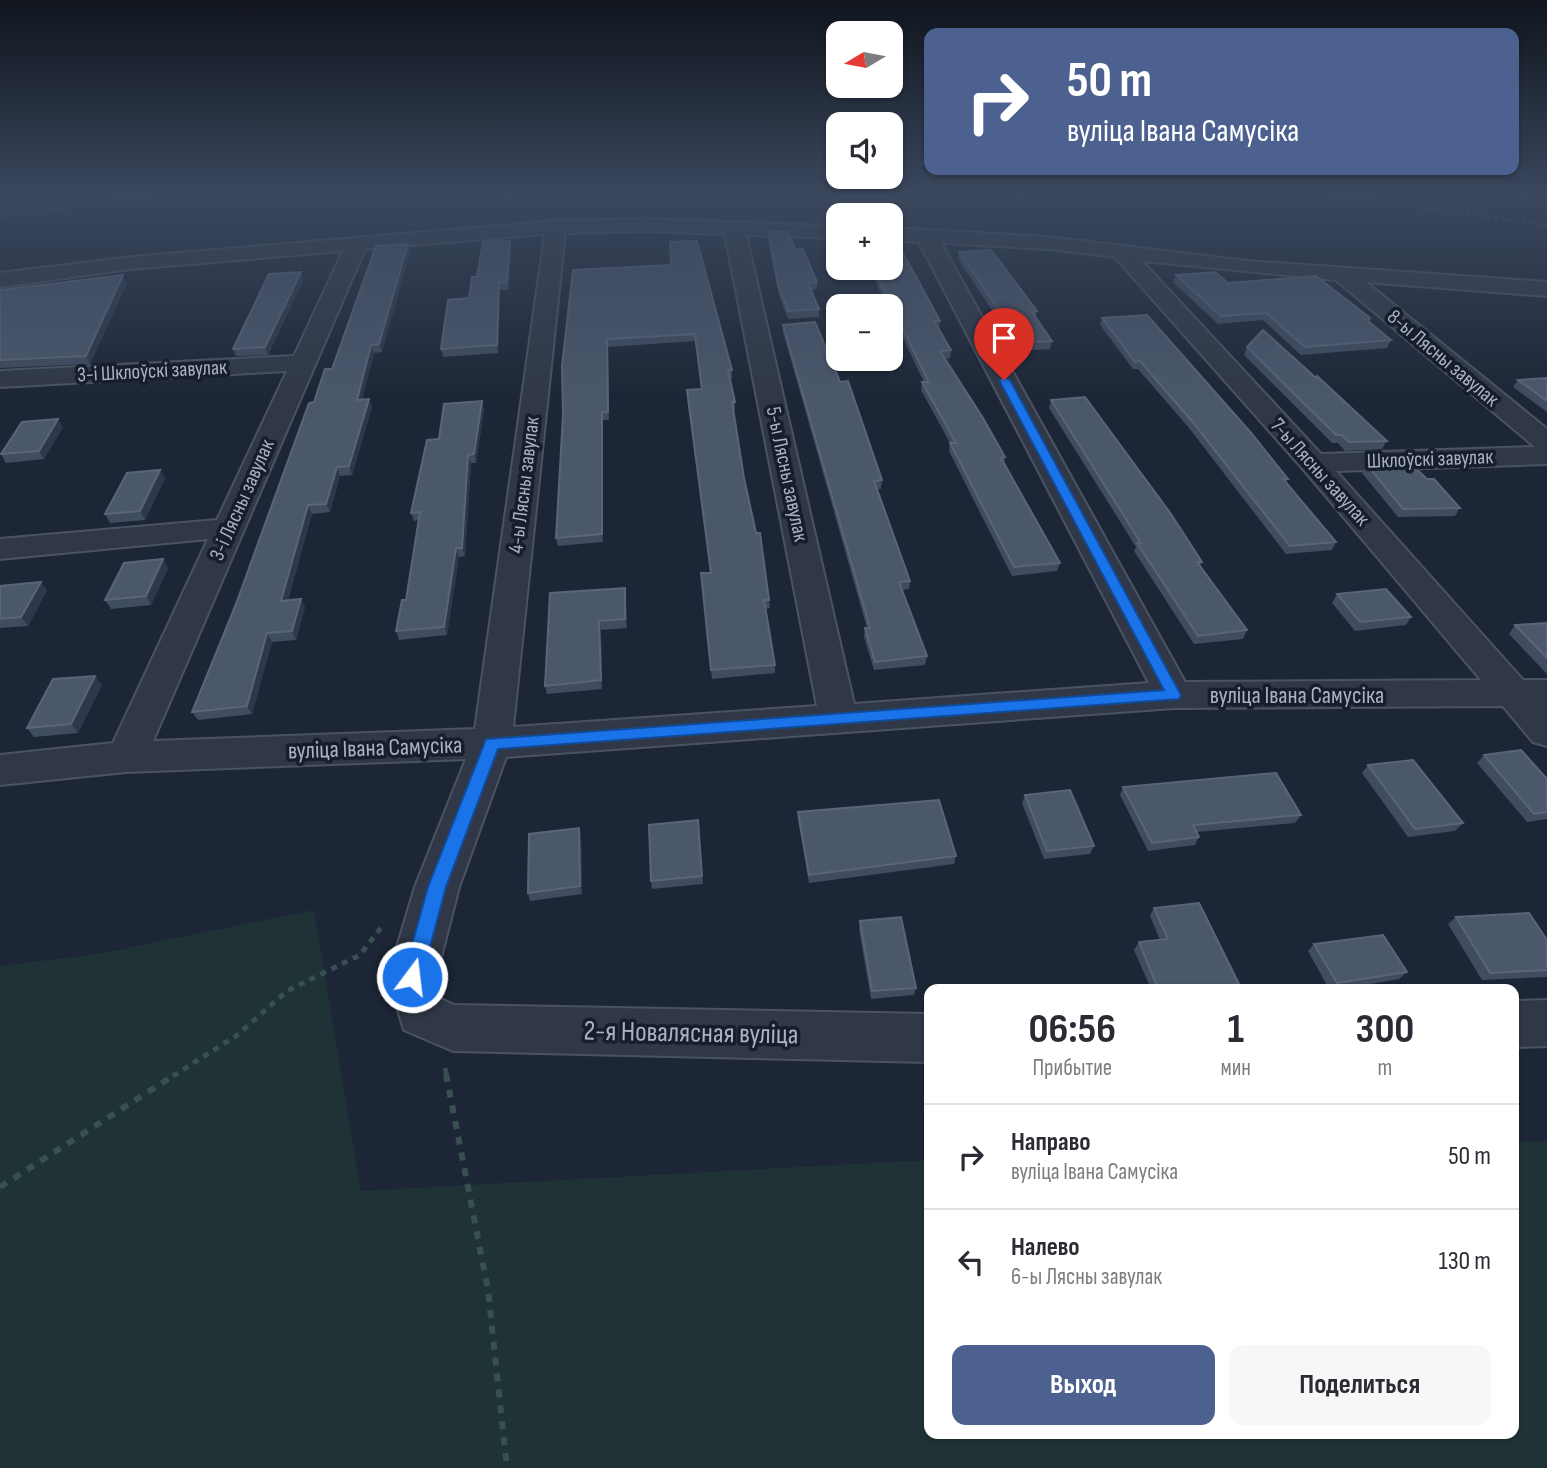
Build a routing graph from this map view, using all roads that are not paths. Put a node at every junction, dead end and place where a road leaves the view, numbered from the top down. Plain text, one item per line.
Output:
1 (137, 263) edge
2 (349, 263) edge
3 (552, 263) edge
4 (741, 263) edge
5 (941, 263) edge
6 (1132, 263) edge
7 (1210, 263) edge
8 (1340, 272) junction
9 (0, 280) edge
10 (1547, 289) edge
11 (303, 363) junction
12 (0, 379) edge
13 (1547, 443) edge
14 (1547, 456) edge
15 (1313, 463) junction
16 (229, 528) junction
17 (0, 549) edge
18 (1531, 694) edge
19 (1174, 695) junction
20 (839, 720) junction
21 (1547, 732) edge
22 (492, 743) junction
23 (126, 757) junction
24 (0, 770) edge
25 (1547, 1023) edge
26 (1519, 1024) edge
27 (453, 1028) joint
28 (924, 1038) edge

1 - 9 street
2 - 11 street, 3-і Лясны завулак
3 - 22 street, 4-ы Лясны завулак
4 - 20 street, 5-ы Лясны завулак
5 - 19 street
6 - 15 street, 7-ы Лясны завулак
7 - 8 street
8 - 10 street
8 - 13 street, 8-ы Лясны завулак
11 - 12 street, 3-і Шклоўскі завулак
11 - 16 street, 3-і Лясны завулак
14 - 15 street, Шклоўскі завулак
15 - 18 street, 7-ы Лясны завулак
16 - 17 street
16 - 23 street, 3-і Лясны завулак
18 - 19 street, вуліца Івана Самусіка
18 - 21 street, 7-ы Лясны завулак
19 - 20 street, вуліца Івана Самусіка
20 - 22 street, вуліца Івана Самусіка
22 - 23 street, вуліца Івана Самусіка
22 - 27 street, 4-ы Лясны завулак
23 - 24 street, вуліца Івана Самусіка
25 - 26 street
27 - 28 street, 2-я Новалясная вуліца

